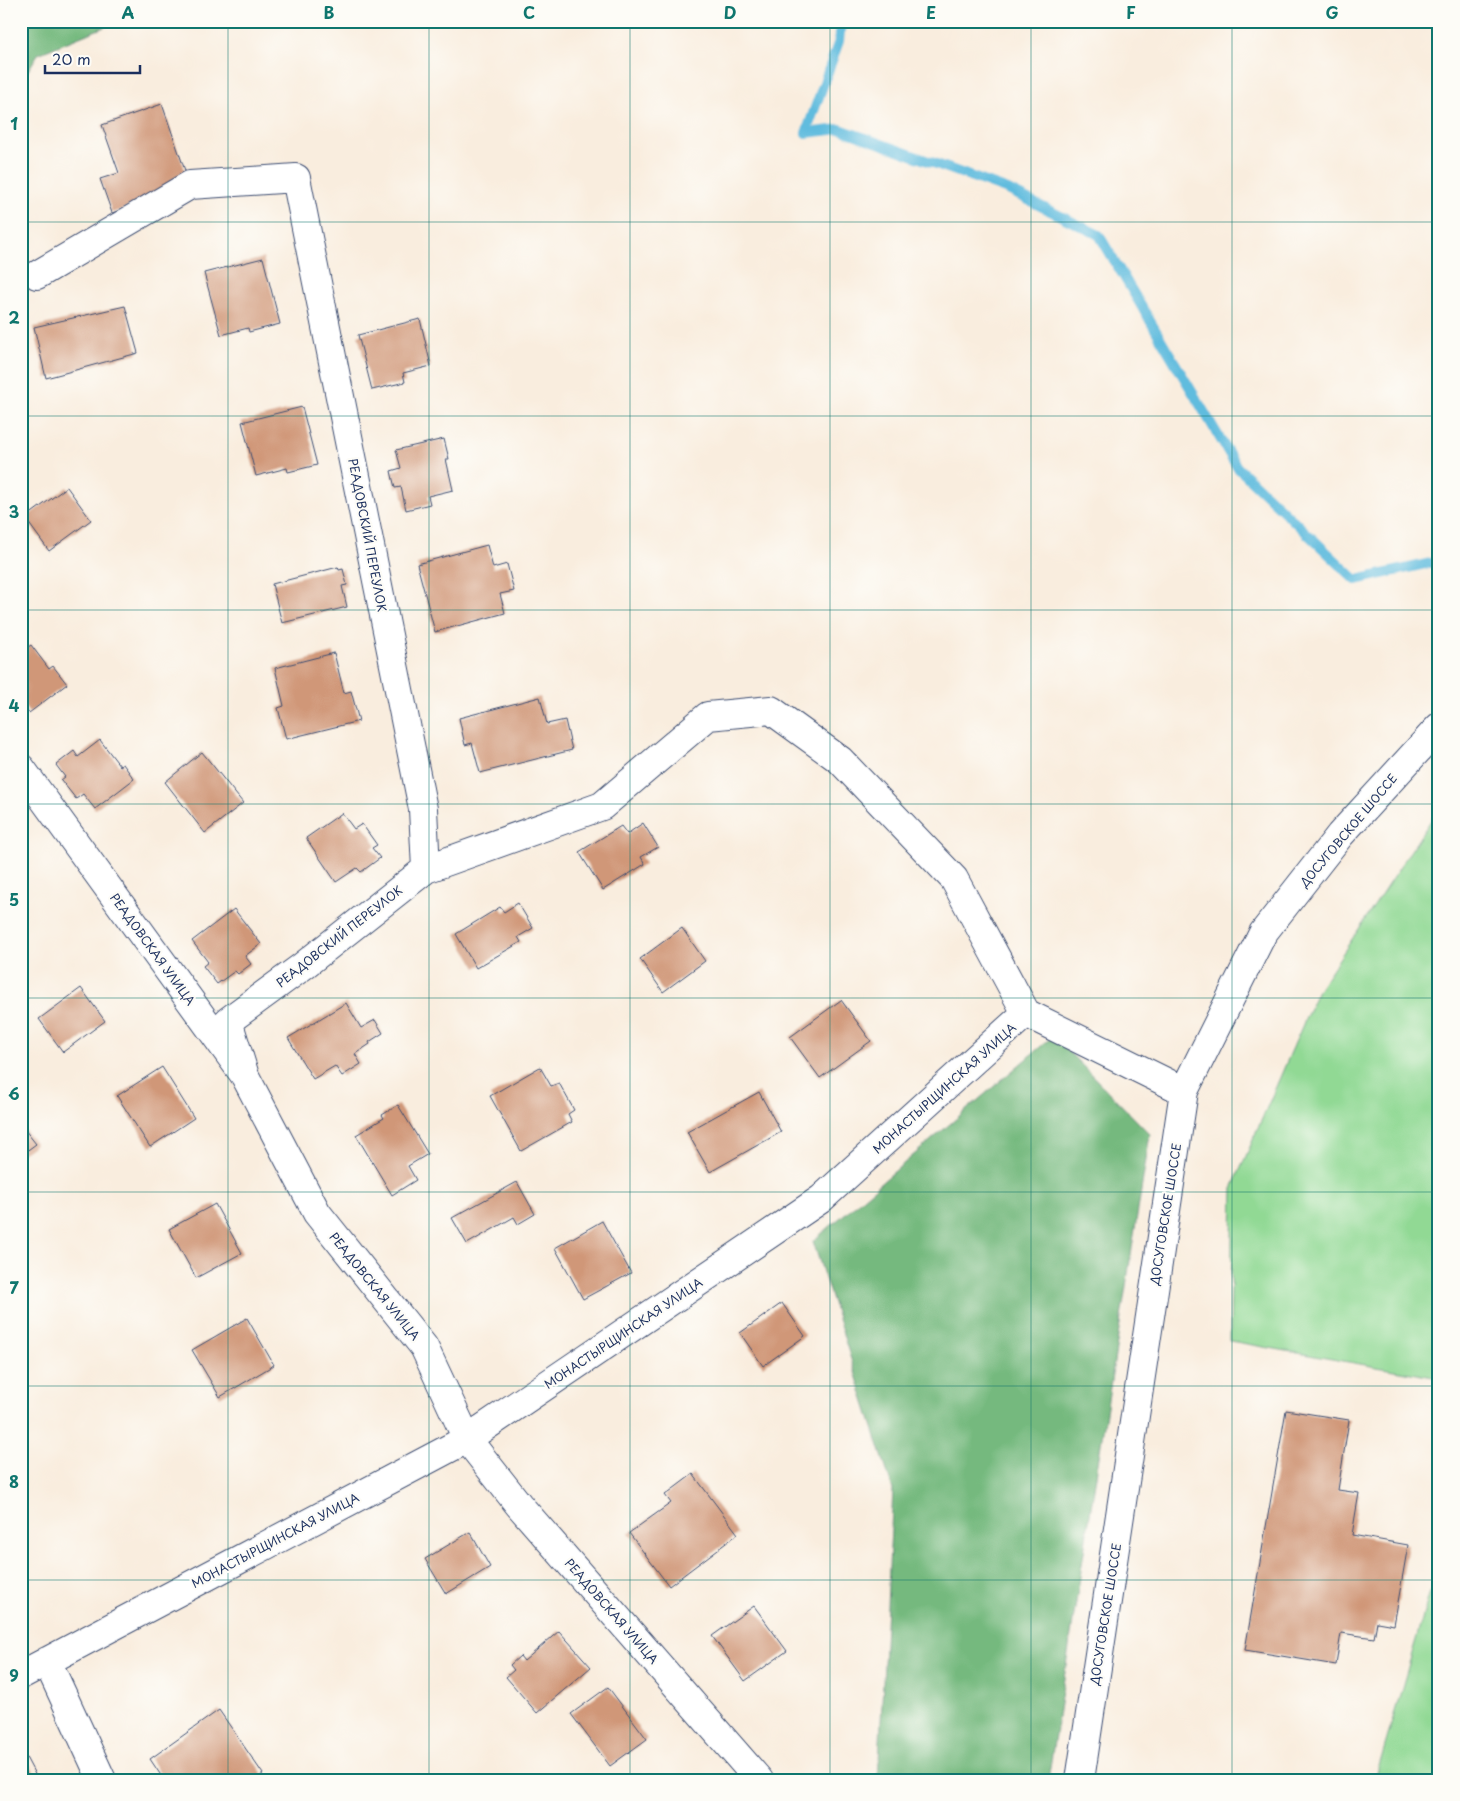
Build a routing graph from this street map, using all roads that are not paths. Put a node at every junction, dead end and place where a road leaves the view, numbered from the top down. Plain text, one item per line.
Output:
1 (37, 276) dead end
2 (1439, 727) edge
3 (21, 768) edge
4 (426, 869) junction
5 (1026, 1013) junction
6 (245, 1076) junction
7 (1184, 1091) junction
8 (467, 1439) junction
9 (47, 1661) junction
10 (21, 1674) edge
11 (102, 1780) edge
12 (759, 1780) edge
13 (1080, 1780) edge

1 - 4 street, РЕАДОВСКИЙ ПЕРЕУЛОК
2 - 7 street, ДОСУГОВСКОЕ ШОССЕ
3 - 6 street, РЕАДОВСКАЯ УЛИЦА
4 - 5 street
4 - 6 street, РЕАДОВСКИЙ ПЕРЕУЛОК
5 - 7 street, МОНАСТЫРЩИНСКАЯ УЛИЦА
5 - 8 street, МОНАСТЫРЩИНСКАЯ УЛИЦА
6 - 8 street, РЕАДОВСКАЯ УЛИЦА
7 - 13 street, ДОСУГОВСКОЕ ШОССЕ
8 - 9 street, МОНАСТЫРЩИНСКАЯ УЛИЦА
8 - 12 street, РЕАДОВСКАЯ УЛИЦА
9 - 10 street, МОНАСТЫРЩИНСКАЯ УЛИЦА
9 - 11 street

